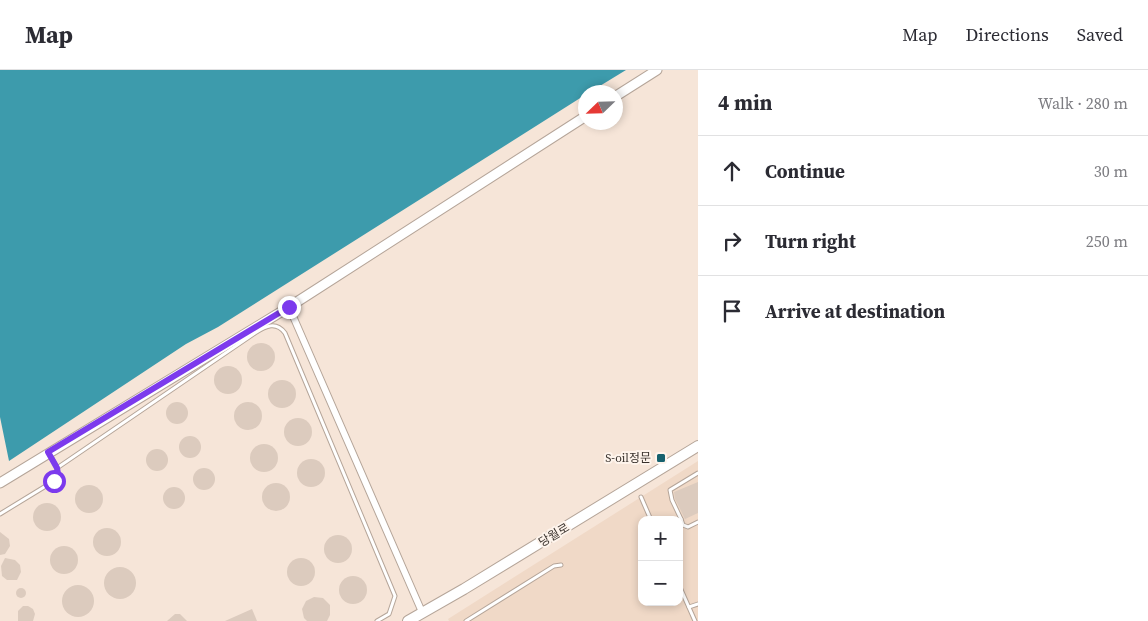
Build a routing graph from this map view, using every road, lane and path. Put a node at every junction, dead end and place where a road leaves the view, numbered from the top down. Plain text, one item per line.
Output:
1 (657, 70) edge
2 (623, 92) edge
3 (578, 121) edge
4 (289, 307) junction
5 (698, 446) edge
6 (48, 452) junction
7 (57, 468) junction
8 (698, 473) edge
9 (0, 483) edge
10 (641, 497) dead end
11 (0, 514) edge
12 (649, 516) edge
13 (678, 516) edge
14 (698, 522) edge
15 (683, 525) edge
16 (561, 565) dead end
17 (683, 594) edge
18 (698, 604) edge
19 (689, 607) junction
20 (424, 617) edge
21 (377, 621) edge
22 (408, 621) edge
23 (466, 621) edge
24 (695, 621) edge

1 - 2 main road
3 - 4 main road
4 - 6 main road
4 - 20 street
5 - 20 main road, 당월로
6 - 7 lane
6 - 9 main road
7 - 11 lane
7 - 21 lane
8 - 13 lane
10 - 12 lane
14 - 15 lane
16 - 23 lane
17 - 19 lane
18 - 19 lane
19 - 24 lane
20 - 22 main road, 당월로

